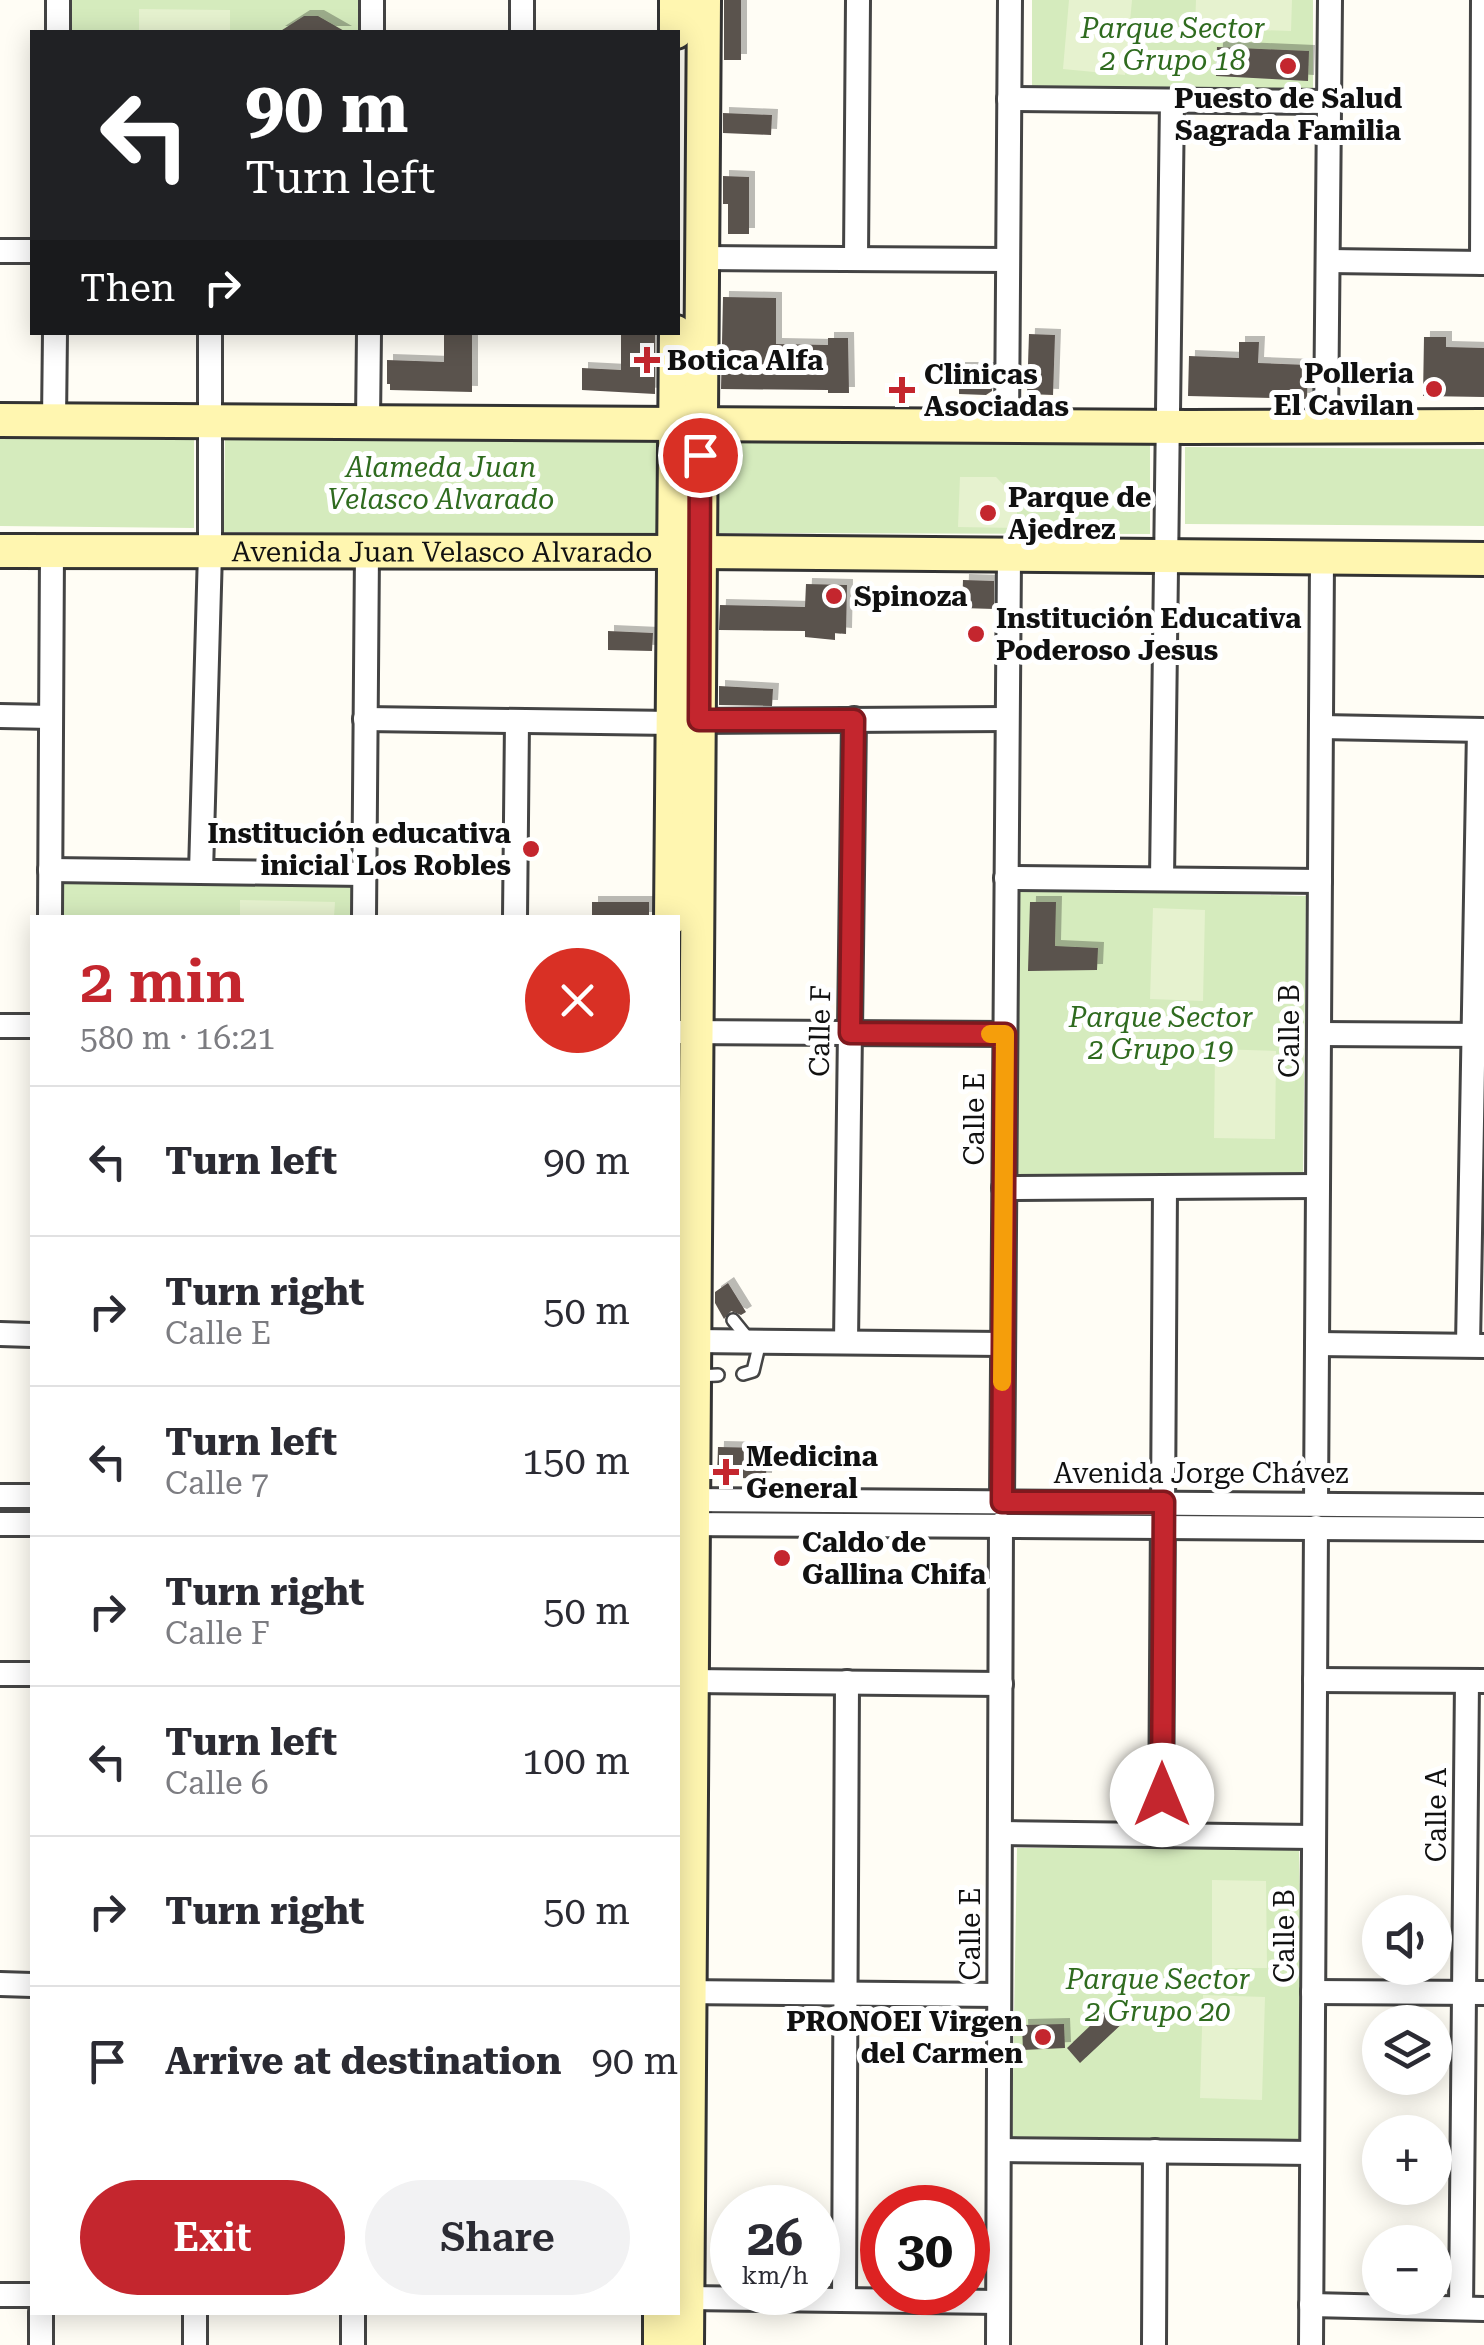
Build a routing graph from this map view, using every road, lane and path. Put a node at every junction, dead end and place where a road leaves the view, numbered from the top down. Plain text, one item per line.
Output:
1 (58, 0) edge
2 (372, 0) edge
3 (522, 0) edge
4 (676, 0) edge
5 (704, 0) edge
6 (858, 0) edge
7 (1010, 0) edge
8 (1330, 0) edge
9 (1483, 0) edge
10 (58, 30) edge
11 (372, 30) edge
12 (522, 30) edge
13 (676, 30) edge
14 (1009, 100) junction
15 (1172, 101) junction
16 (1329, 102) junction
17 (0, 251) edge
18 (30, 251) edge
19 (702, 258) junction
20 (856, 259) junction
21 (1008, 260) junction
22 (1328, 261) junction
23 (1483, 263) edge
24 (55, 335) edge
25 (210, 335) edge
26 (368, 335) edge
27 (676, 335) edge
28 (0, 420) edge
29 (54, 420) junction
30 (209, 421) junction
31 (368, 422) junction
32 (687, 422) junction
33 (1007, 426) junction
34 (1484, 426) edge
35 (1168, 428) junction
36 (1326, 428) junction
37 (0, 551) edge
38 (52, 551) junction
39 (210, 552) junction
40 (366, 552) junction
41 (687, 552) junction
42 (1008, 556) junction
43 (1166, 558) junction
44 (1484, 559) edge
45 (1322, 560) junction
46 (0, 716) edge
47 (51, 717) junction
48 (1007, 718) junction
49 (365, 719) junction
50 (854, 720) junction
51 (518, 721) junction
52 (686, 722) junction
53 (1321, 727) junction
54 (1482, 730) edge
55 (50, 870) junction
56 (202, 872) junction
57 (364, 874) junction
58 (1006, 878) junction
59 (1162, 879) junction
60 (1320, 882) junction
61 (50, 915) edge
62 (364, 915) edge
63 (515, 915) edge
64 (671, 915) edge
65 (0, 1026) edge
66 (30, 1026) edge
67 (688, 1032) edge
68 (850, 1033) junction
69 (1005, 1034) junction
70 (1319, 1034) junction
71 (1479, 1035) edge
72 (1318, 1186) junction
73 (1165, 1187) junction
74 (1004, 1188) junction
75 (733, 1320) dead end
76 (0, 1334) edge
77 (30, 1335) edge
78 (696, 1340) junction
79 (755, 1342) junction
80 (846, 1342) junction
81 (1003, 1344) junction
82 (1317, 1344) junction
83 (1476, 1346) edge
84 (742, 1374) dead end
85 (0, 1496) edge
86 (30, 1496) edge
87 (1484, 1506) edge
88 (686, 1512) edge
89 (1001, 1513) junction
90 (1163, 1514) junction
91 (1316, 1515) junction
92 (0, 1524) edge
93 (30, 1524) edge
94 (1484, 1528) edge
95 (0, 1674) edge
96 (30, 1674) edge
97 (1315, 1680) junction
98 (691, 1681) junction
99 (1475, 1681) edge
100 (847, 1682) junction
101 (1000, 1684) junction
102 (1000, 1833) junction
103 (1162, 1835) junction
104 (1314, 1837) junction
105 (0, 1984) edge
106 (30, 1985) edge
107 (683, 1992) edge
108 (1313, 1992) junction
109 (1474, 1993) edge
110 (845, 1994) junction
111 (1000, 1996) junction
112 (680, 2086) edge
113 (999, 2150) junction
114 (1155, 2151) junction
115 (1312, 2153) junction
116 (0, 2295) edge
117 (30, 2295) edge
118 (844, 2300) junction
119 (998, 2302) junction
120 (1312, 2305) junction
121 (680, 2306) edge
122 (1473, 2309) edge
123 (41, 2315) edge
124 (196, 2315) edge
125 (354, 2315) edge
126 (670, 2315) edge
127 (676, 2315) edge
128 (40, 2345) edge
129 (195, 2345) edge
130 (353, 2345) edge
131 (660, 2345) edge
132 (686, 2345) edge
133 (998, 2345) edge
134 (1154, 2345) edge
135 (1311, 2345) edge

1 - 10 street
2 - 11 street
3 - 12 street
4 - 13 main road
5 - 19 main road
6 - 20 street
7 - 14 street
8 - 16 street
9 - 23 street
14 - 15 street
14 - 21 street
15 - 16 street
15 - 35 street
16 - 22 street
17 - 18 street
19 - 20 street
19 - 32 main road
20 - 21 street
21 - 33 street
22 - 23 street
22 - 36 street
24 - 29 street
25 - 30 street
26 - 31 street
27 - 32 main road
28 - 29 main road
29 - 30 main road
30 - 31 main road
30 - 39 street
31 - 32 main road
32 - 33 main road
32 - 41 main road
33 - 35 main road
34 - 36 main road
35 - 36 main road
35 - 43 street
37 - 38 main road, Avenida Juan Velasco Alvarado
38 - 39 main road, Avenida Juan Velasco Alvarado
38 - 47 street
39 - 40 main road, Avenida Juan Velasco Alvarado
39 - 56 street
40 - 41 main road, Avenida Juan Velasco Alvarado
40 - 49 street
41 - 42 main road, Avenida Juan Velasco Alvarado
41 - 52 main road
42 - 43 main road, Avenida Juan Velasco Alvarado
42 - 48 street, Calle E
43 - 45 main road, Avenida Juan Velasco Alvarado
43 - 59 street
44 - 45 main road, Avenida Juan Velasco Alvarado
45 - 53 street, Calle B
46 - 47 street
47 - 55 street
48 - 50 street
48 - 58 street, Calle E
49 - 51 street
49 - 57 street
50 - 52 street
50 - 68 street, Calle F
51 - 52 street
51 - 63 street
52 - 64 main road
52 - 67 main road
53 - 54 street
53 - 60 street, Calle B
54 - 71 street
55 - 56 street
55 - 61 street
56 - 57 street
57 - 62 street
58 - 59 street
58 - 69 street, Calle E
59 - 60 street
60 - 70 street, Calle B
65 - 66 street
67 - 68 street
67 - 78 main road
68 - 69 street
68 - 80 street, Calle F
69 - 74 street, Calle E
70 - 71 street
70 - 72 street, Calle B
71 - 83 street
72 - 73 street
72 - 82 street, Calle B
73 - 74 street
73 - 90 street
74 - 81 street, Calle E
75 - 79 lane
76 - 77 street
78 - 79 street
78 - 88 main road
79 - 80 street
79 - 84 lane
80 - 81 street
81 - 89 street, Calle E
82 - 83 street
82 - 91 street, Calle B
85 - 86 street
87 - 91 street, Avenida Jorge Chávez
88 - 89 street, Avenida Jorge Chávez
88 - 98 main road
89 - 90 street, Avenida Jorge Chávez
89 - 101 street, Calle E
90 - 91 street, Avenida Jorge Chávez
90 - 103 street
91 - 94 street, Avenida Jorge Chávez
91 - 97 street, Calle B
92 - 93 street
95 - 96 street
97 - 99 street
97 - 104 street, Calle B
98 - 100 street
98 - 107 main road
99 - 109 street, Calle A
100 - 101 street
100 - 110 street
101 - 102 street, Calle E
102 - 103 street
102 - 111 street, Calle E
103 - 104 street
104 - 108 street, Calle B
105 - 106 street
107 - 110 street
107 - 112 main road
108 - 109 street
108 - 115 street, Calle B
109 - 122 street, Calle A
110 - 111 street
110 - 118 street
111 - 113 street, Calle E
113 - 114 street
113 - 119 street, Calle E
114 - 115 street
114 - 134 street
115 - 120 street, Calle B
116 - 117 street
118 - 119 street
118 - 121 street
119 - 133 street, Calle E
120 - 122 street
120 - 135 street, Calle B
123 - 128 street
124 - 129 street
125 - 130 street
126 - 131 main road
127 - 132 main road

